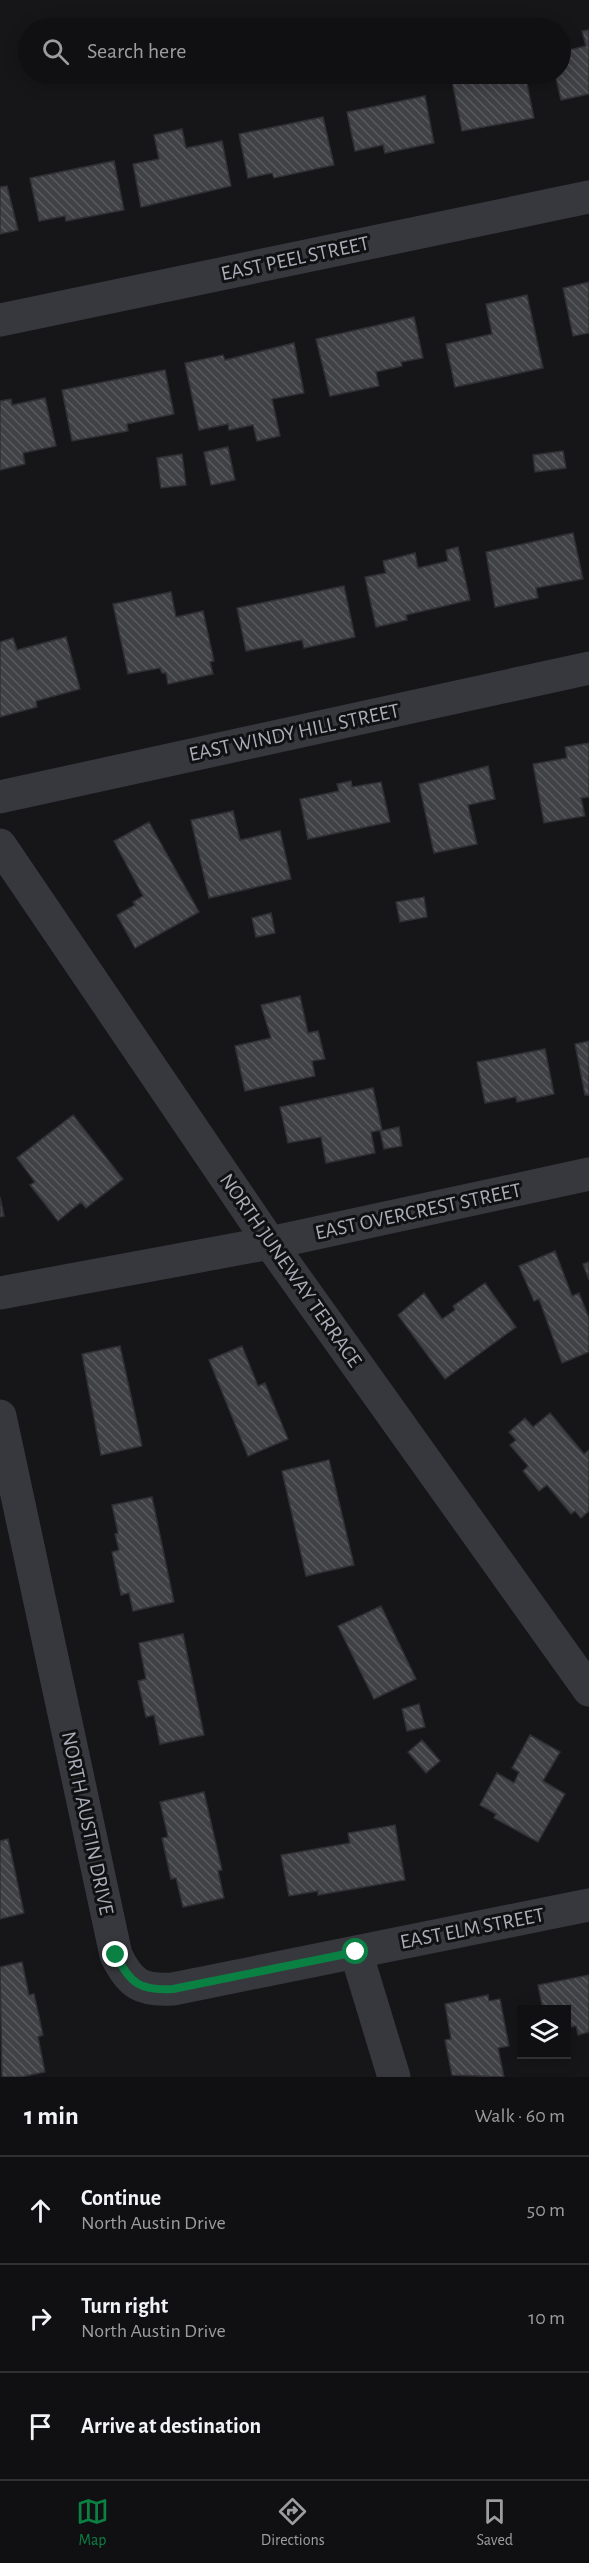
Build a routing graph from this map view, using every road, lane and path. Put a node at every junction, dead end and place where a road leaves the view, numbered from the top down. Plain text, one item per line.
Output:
1 (589, 197) edge
2 (0, 320) edge
3 (589, 668) edge
4 (0, 797) edge
5 (0, 845) edge
6 (589, 1174) edge
7 (270, 1243) junction
8 (0, 1293) edge
9 (0, 1416) edge
10 (589, 1690) edge
11 (589, 1905) edge
12 (356, 1952) junction
13 (394, 2077) edge

1 - 2 street, EAST PEEL STREET
3 - 4 street, EAST WINDY HILL STREET
5 - 7 street, NORTH JUNEWAY TERRACE
6 - 7 street, EAST OVERCREST STREET
7 - 8 street, EAST OVERCREST STREET
7 - 10 street, NORTH JUNEWAY TERRACE
9 - 12 street, NORTH AUSTIN DRIVE
11 - 12 street, EAST ELM STREET
12 - 13 street

